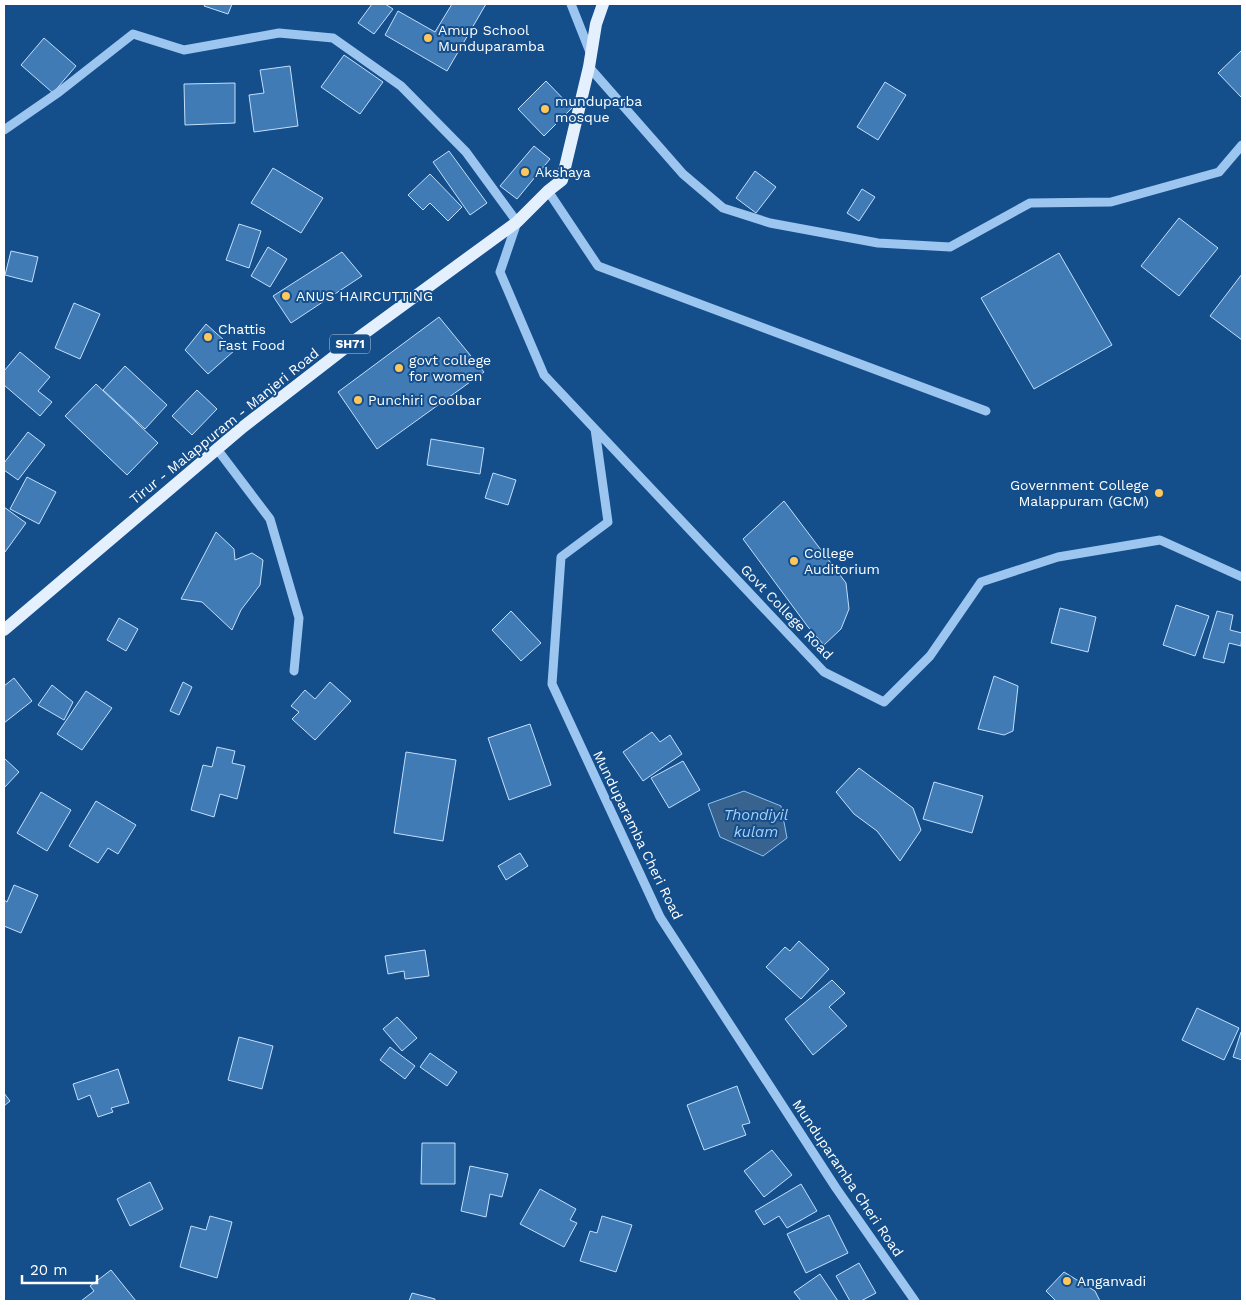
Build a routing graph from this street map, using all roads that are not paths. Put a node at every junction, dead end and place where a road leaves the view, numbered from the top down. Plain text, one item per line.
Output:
1 (572, 4) edge
2 (603, 4) edge
3 (590, 52) junction
4 (589, 67) junction
5 (4, 130) edge
6 (1242, 145) edge
7 (548, 191) junction
8 (517, 222) junction
9 (986, 412) dead end
10 (594, 428) junction
11 (217, 449) junction
12 (1242, 577) edge
13 (4, 630) edge
14 (294, 671) dead end
15 (915, 1301) edge

1 - 3 street
2 - 3 main road, Tirur - Malappuram - Manjeri Road / SH71
3 - 4 main road, Tirur - Malappuram - Manjeri Road / SH71
4 - 6 street
4 - 7 main road, Tirur - Malappuram - Manjeri Road / SH71
5 - 8 street
7 - 8 main road, Tirur - Malappuram - Manjeri Road / SH71
7 - 9 street
8 - 10 street, Govt College Road
8 - 11 main road, Tirur - Malappuram - Manjeri Road / SH71
10 - 12 street, Govt College Road
10 - 15 street, Munduparamba Cheri Road
11 - 13 main road, Tirur - Malappuram - Manjeri Road / SH71
11 - 14 street

